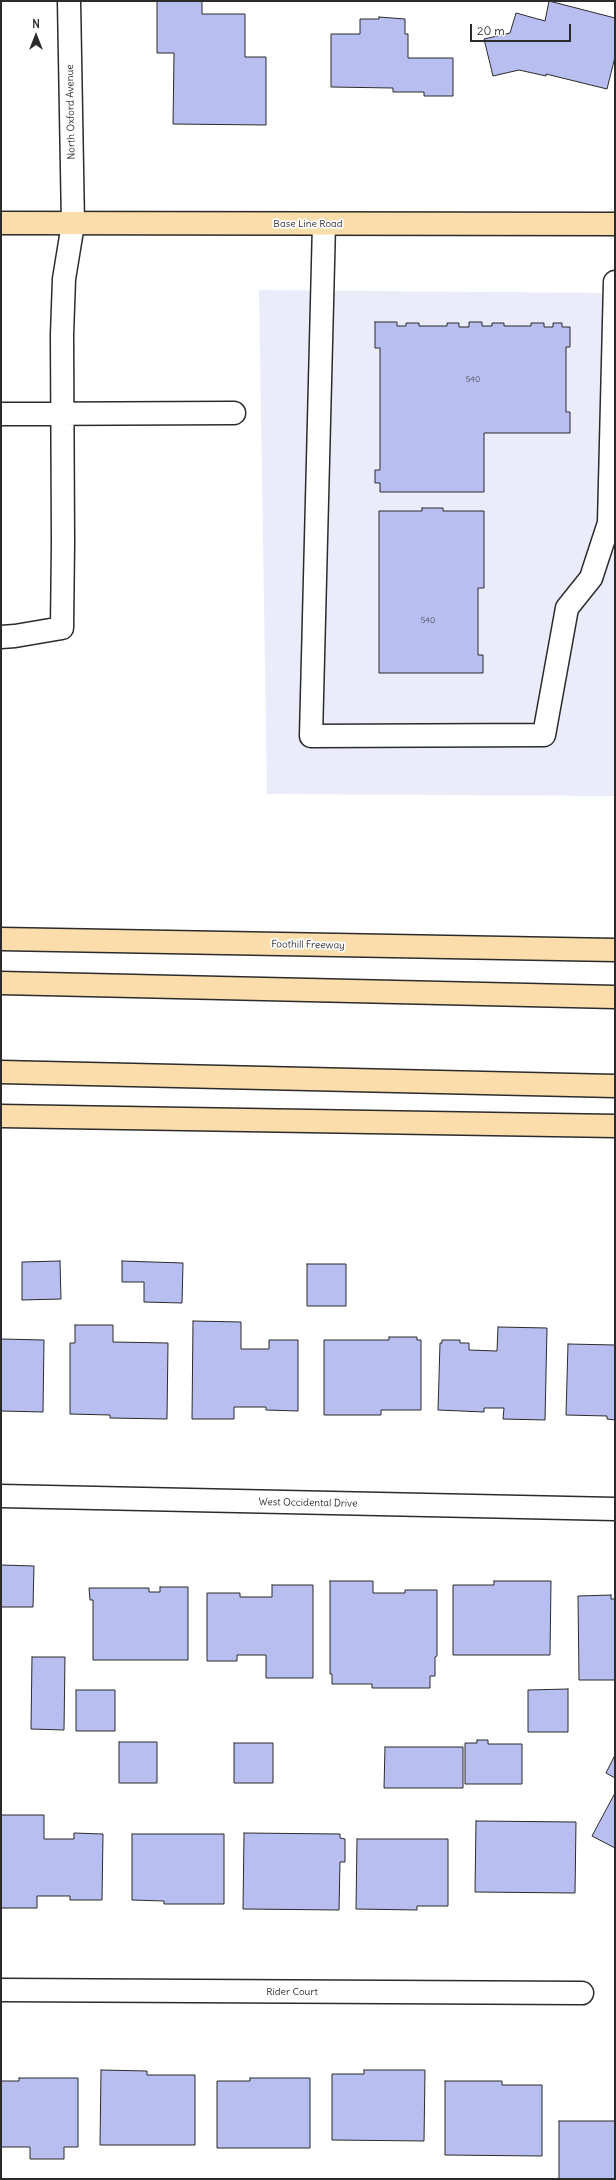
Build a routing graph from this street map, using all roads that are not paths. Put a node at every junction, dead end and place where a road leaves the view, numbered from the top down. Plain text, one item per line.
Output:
1 (69, 1) edge
2 (1, 223) edge
3 (73, 224) junction
4 (324, 224) junction
5 (615, 224) edge
6 (615, 282) edge
7 (1, 414) edge
8 (62, 414) junction
9 (234, 414) dead end
10 (1, 637) edge
11 (1, 939) edge
12 (615, 950) edge
13 (1, 984) edge
14 (615, 997) edge
15 (1, 1072) edge
16 (615, 1086) edge
17 (1, 1116) edge
18 (615, 1126) edge
19 (1, 1496) edge
20 (615, 1509) edge
21 (1, 1990) edge
22 (582, 1993) dead end

1 - 3 street, North Oxford Avenue
2 - 3 main road, Base Line Road
3 - 4 main road, Base Line Road
3 - 8 street, North Oxford Avenue
4 - 5 main road, Base Line Road
4 - 6 street
7 - 8 street
8 - 9 street
8 - 10 street, North Oxford Avenue
11 - 12 main road, Foothill Freeway
13 - 14 main road
15 - 16 main road
17 - 18 main road
19 - 20 street, West Occidental Drive
21 - 22 street, Rider Court

